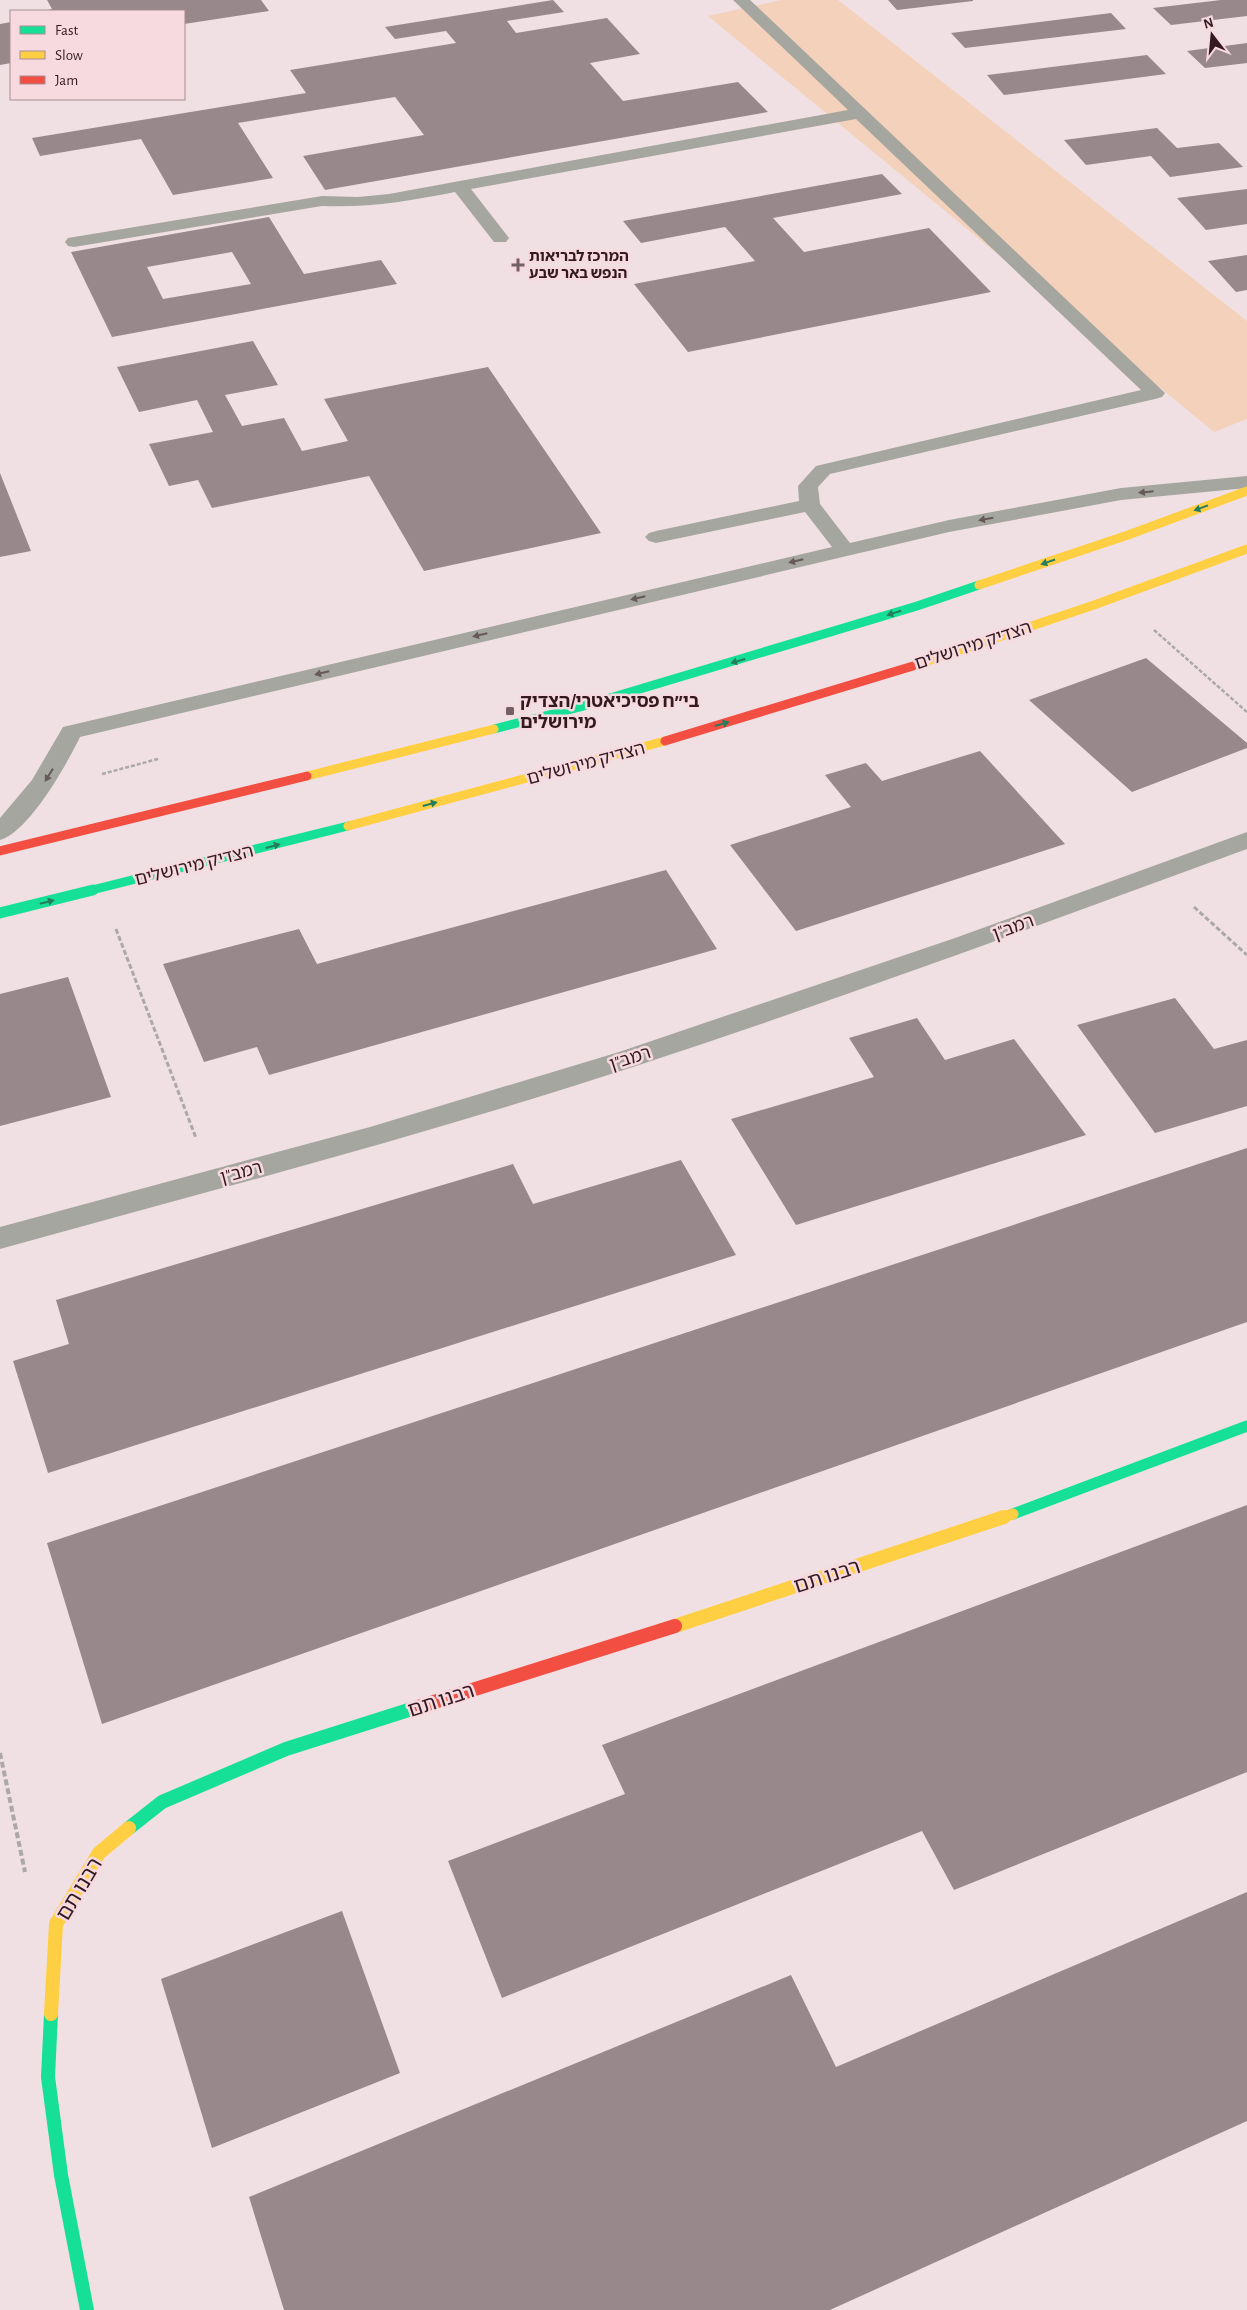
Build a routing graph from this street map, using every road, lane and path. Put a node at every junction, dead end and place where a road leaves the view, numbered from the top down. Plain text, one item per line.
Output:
1 (741, 0) edge
2 (860, 113) junction
3 (459, 186) junction
4 (500, 238) dead end
5 (74, 242) dead end
6 (1247, 482) edge
7 (1247, 491) edge
8 (810, 504) junction
9 (656, 536) dead end
10 (1247, 549) edge
11 (844, 550) junction
12 (1117, 597) junction
13 (1247, 712) edge
14 (0, 832) edge
15 (1247, 840) edge
16 (0, 851) edge
17 (1157, 873) junction
18 (101, 889) junction
19 (0, 913) edge
20 (1247, 955) edge
21 (212, 1180) junction
22 (0, 1238) edge
23 (1247, 1426) edge
24 (87, 2310) edge

1 - 2 street
2 - 3 street
2 - 8 street
3 - 4 street
3 - 5 street
6 -> 11 street
7 -> 16 main road
8 - 9 street
8 - 11 street
10 - 12 main road, הצדיק מירושלים
11 -> 14 street
12 - 13 path
18 -> 12 main road, הצדיק מירושלים
15 - 17 street, רמב"ן
17 - 20 path
17 - 21 street, רמב"ן
19 -> 18 main road, הצדיק מירושלים
18 - 21 path
21 - 22 street, רמב"ן
23 - 24 main road, רבנו תם

